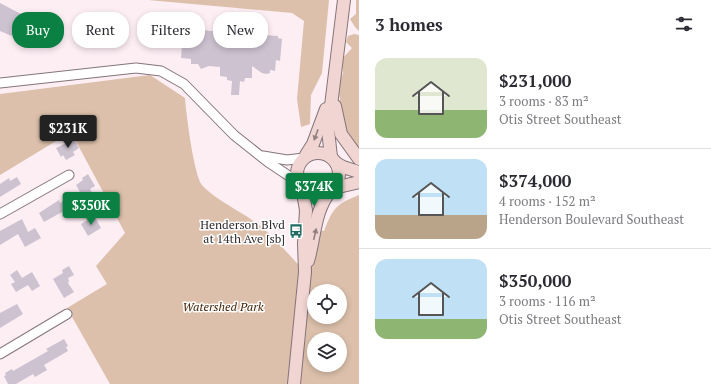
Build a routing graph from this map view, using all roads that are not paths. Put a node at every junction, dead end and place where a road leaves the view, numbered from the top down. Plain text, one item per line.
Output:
1 (344, 0) edge
2 (0, 82) edge
3 (333, 87) junction
4 (261, 155) junction
5 (305, 157) junction
6 (359, 158) edge
7 (334, 160) junction
8 (359, 172) edge
9 (69, 175) dead end
10 (359, 182) edge
11 (300, 185) junction
12 (332, 190) junction
13 (0, 214) edge
14 (305, 272) junction
15 (67, 314) dead end
16 (0, 354) edge
17 (294, 384) edge

1 - 3 main road
2 - 4 street
3 -> 5 main road
3 - 6 main road
3 - 7 main road
4 - 5 street
4 - 11 street
5 - 7 main road
5 - 11 main road
7 - 8 main road
7 - 12 main road
9 - 13 street
10 - 12 main road
11 - 12 main road
11 - 14 main road
14 -> 12 main road
14 - 17 main road
15 - 16 street

